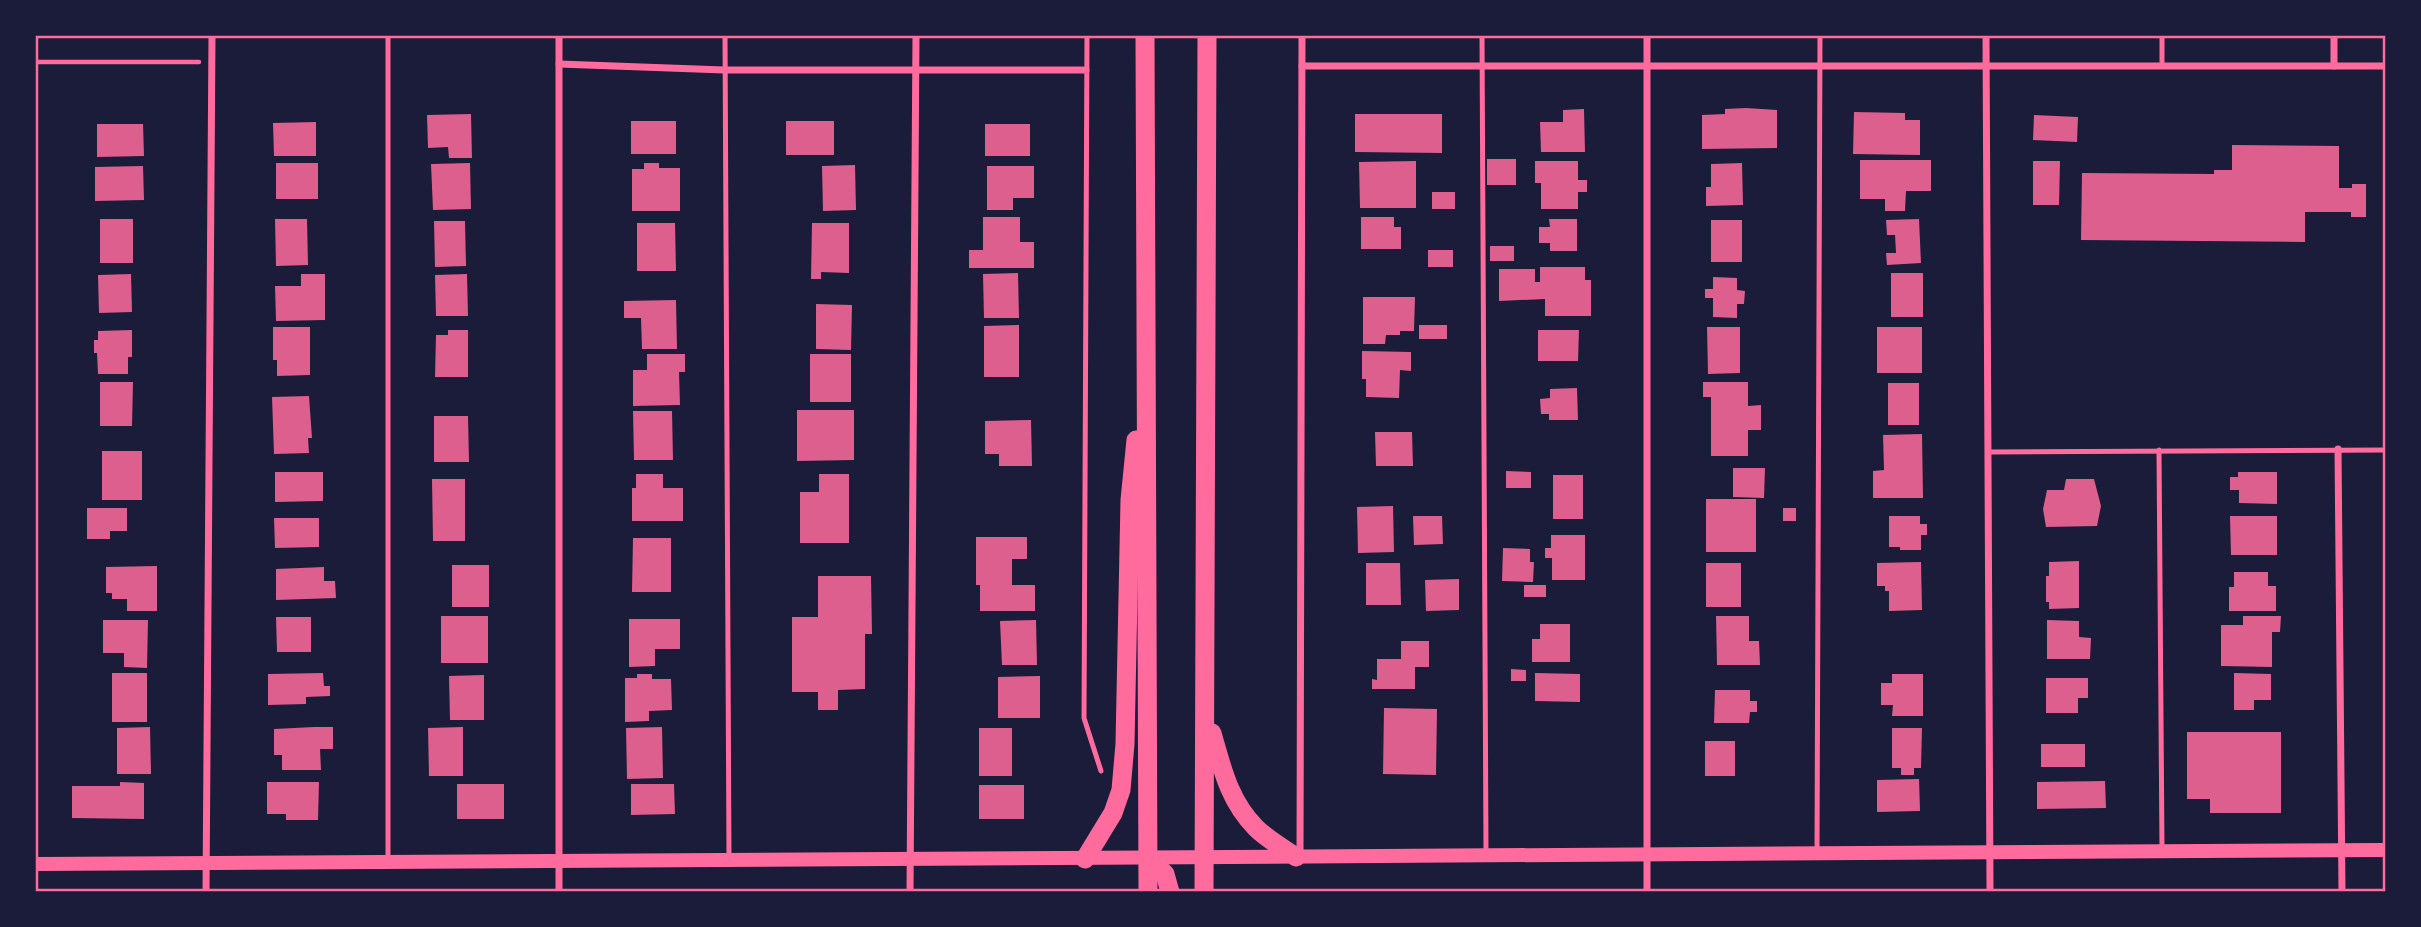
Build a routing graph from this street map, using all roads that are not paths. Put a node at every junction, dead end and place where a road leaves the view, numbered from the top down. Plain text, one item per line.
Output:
1 (212, 35) edge
2 (388, 35) edge
3 (559, 35) edge
4 (725, 35) edge
5 (916, 35) edge
6 (1087, 35) edge
7 (1145, 35) edge
8 (1207, 35) edge
9 (1302, 35) edge
10 (1482, 35) edge
11 (1647, 35) edge
12 (1819, 35) edge
13 (1986, 35) edge
14 (2162, 35) edge
15 (2334, 35) edge
16 (559, 64) junction
17 (1482, 65) junction
18 (1986, 65) junction
19 (1302, 66) junction
20 (1647, 66) junction
21 (1819, 66) junction
22 (2162, 66) junction
23 (2334, 66) junction
24 (2386, 66) edge
25 (916, 68) junction
26 (1086, 70) junction
27 (724, 71) junction
28 (1147, 348) junction
29 (2338, 449) junction
30 (2159, 450) junction
31 (2386, 450) edge
32 (1988, 452) junction
33 (1206, 712) junction
34 (1101, 771) dead end
35 (2342, 850) junction
36 (2386, 850) edge
37 (1990, 852) junction
38 (2162, 852) junction
39 (1817, 853) junction
40 (1647, 855) junction
41 (1486, 856) junction
42 (1298, 857) junction
43 (1148, 858) junction
44 (1204, 858) junction
45 (729, 859) junction
46 (909, 859) junction
47 (1085, 859) junction
48 (559, 862) junction
49 (388, 863) junction
50 (35, 864) edge
51 (206, 864) junction
52 (206, 892) edge
53 (559, 892) edge
54 (910, 892) edge
55 (1148, 892) edge
56 (1170, 892) edge
57 (1204, 892) edge
58 (1647, 892) edge
59 (1990, 892) edge
60 (2342, 892) edge

1 - 51 street
2 - 49 lane
3 - 16 street
4 - 27 lane
5 - 25 street
6 - 26 lane
7 - 28 highway
8 - 33 highway
9 - 19 street
10 - 17 lane
11 - 20 street
12 - 21 lane
13 - 18 street
14 - 22 lane
15 - 23 street
16 - 27 street
16 - 48 street
17 - 19 street
17 - 20 street
17 - 41 lane
18 - 21 street
18 - 22 street
18 - 32 street
19 - 42 street
20 - 21 street
20 - 40 street
21 - 39 lane
22 - 23 street
23 - 24 street
25 - 26 street
25 - 27 street
25 - 46 street
26 - 34 lane
27 - 45 lane
28 - 43 highway
28 - 47 highway
29 - 30 lane
29 - 31 lane
29 - 35 street
30 - 32 lane
30 - 38 lane
32 - 37 street
33 - 42 highway
33 - 44 highway
35 - 36 main road
35 - 38 main road
35 - 60 street
37 - 38 main road
37 - 39 main road
37 - 59 street
39 - 40 main road
40 - 41 main road
40 - 58 street
41 - 42 main road
42 - 44 main road
43 - 44 main road
43 - 47 main road
43 - 55 highway
43 - 56 highway
44 - 57 highway
45 - 46 main road
45 - 48 main road
46 - 47 main road
46 - 54 street
48 - 49 main road
48 - 53 street
49 - 51 main road
50 - 51 main road
51 - 52 street

